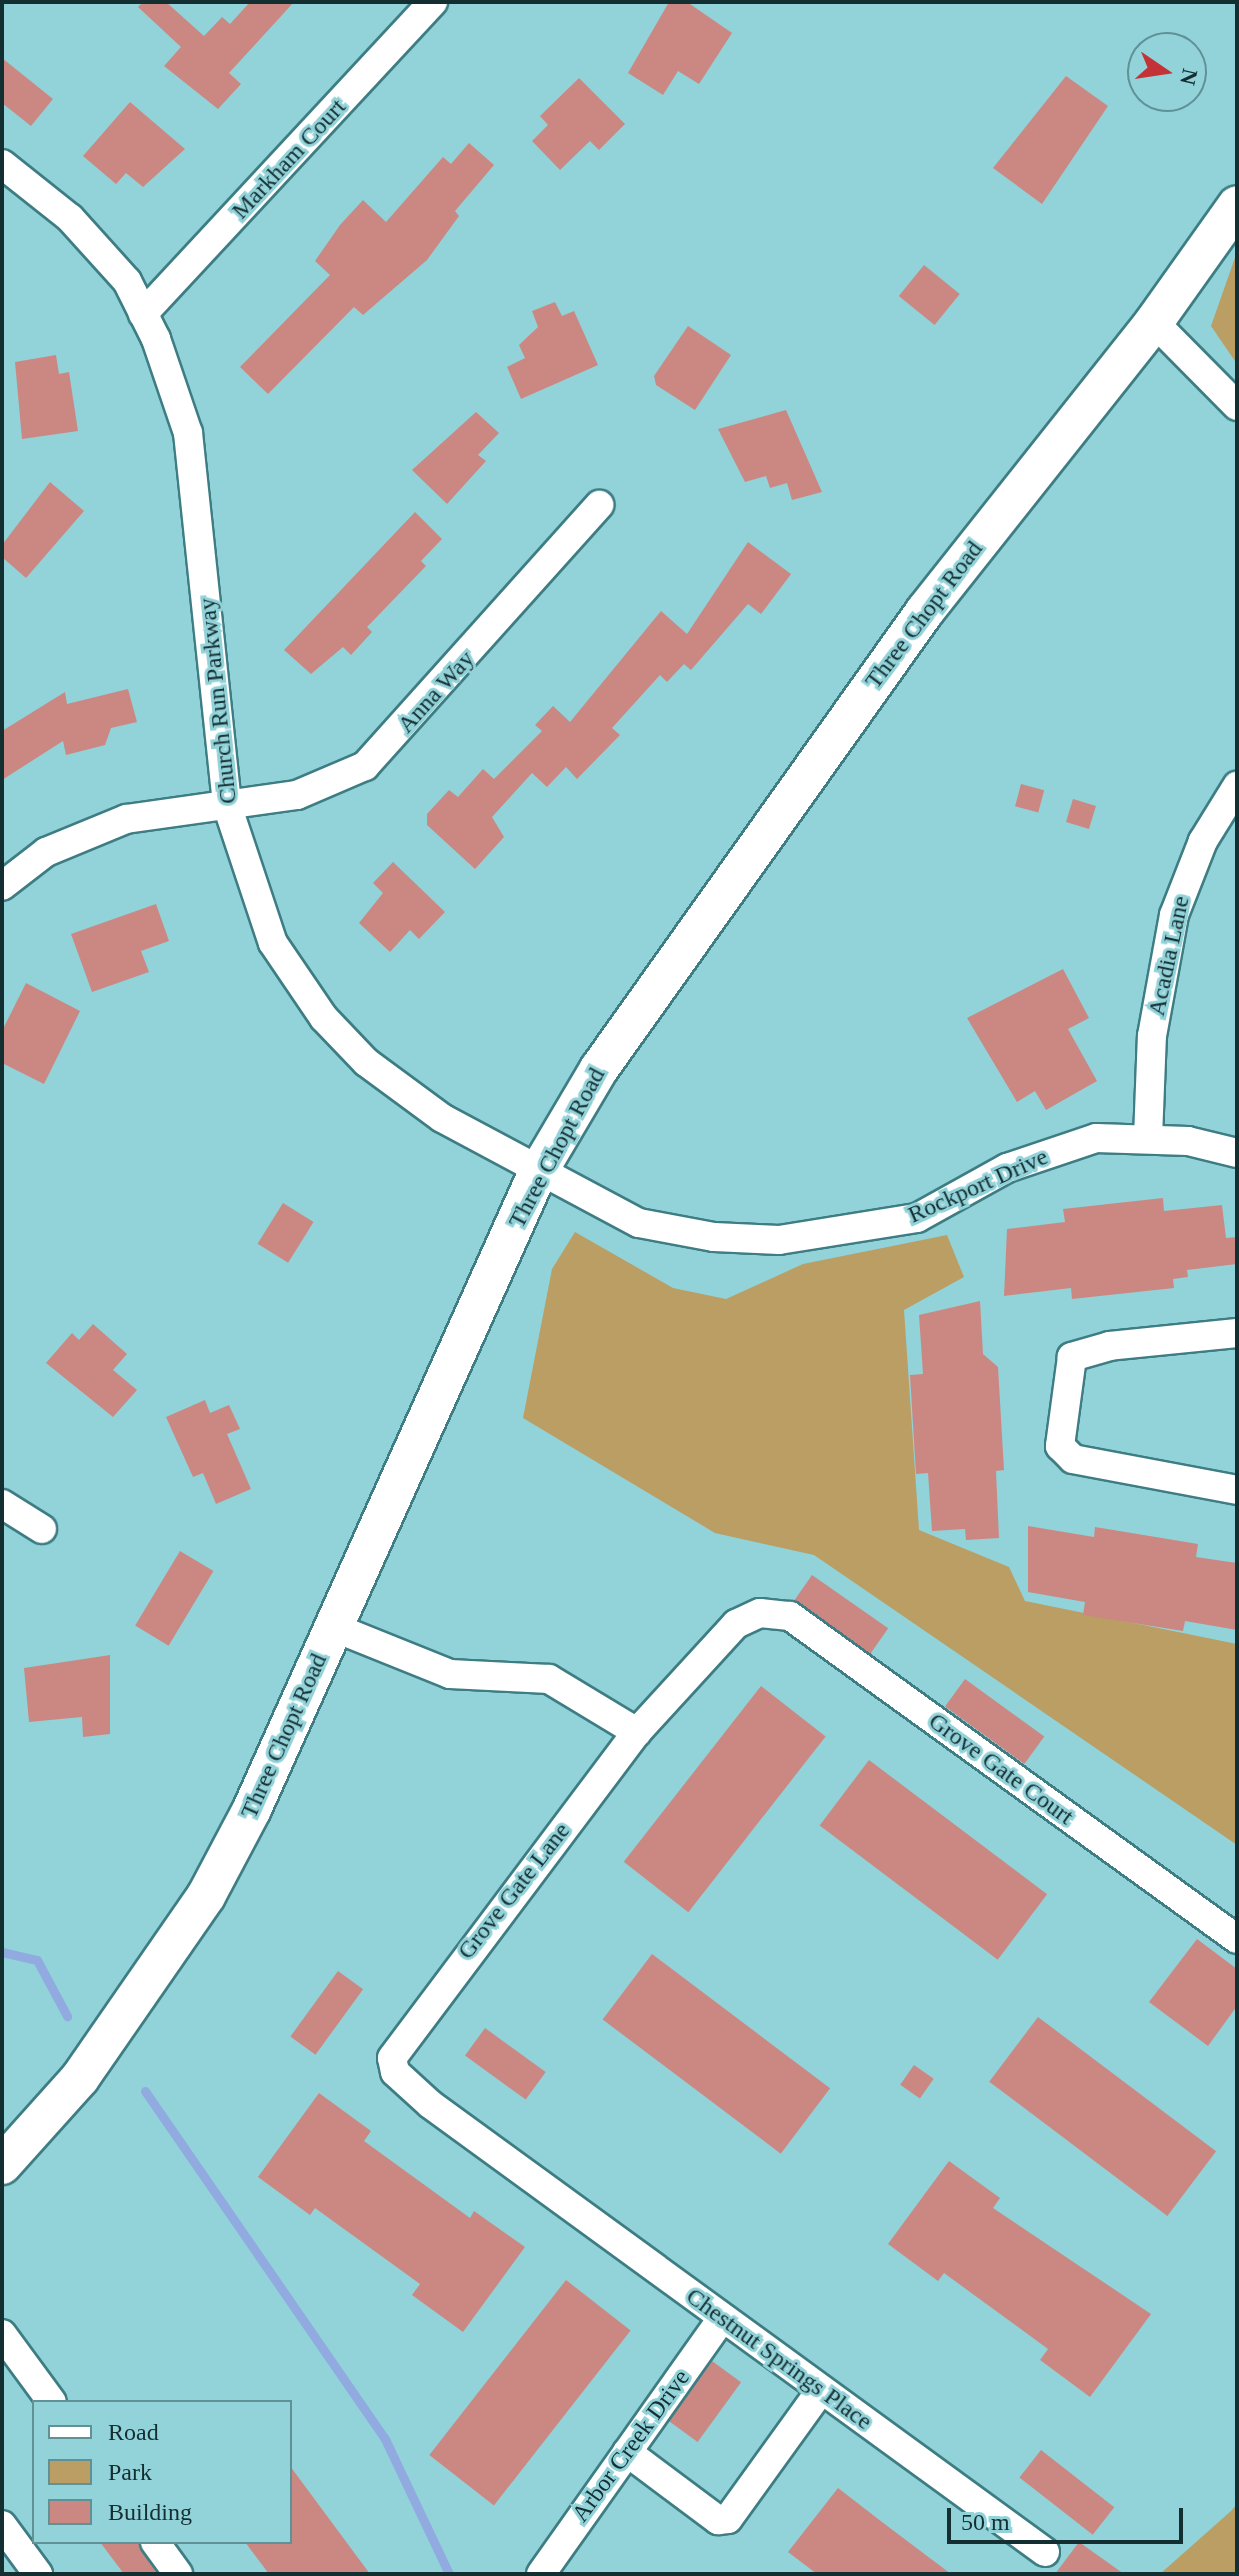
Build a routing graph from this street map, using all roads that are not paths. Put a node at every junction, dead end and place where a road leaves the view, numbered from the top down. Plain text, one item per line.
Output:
1 (433, 2) edge
2 (2, 164) edge
3 (1237, 205) edge
4 (143, 314) junction
5 (1154, 322) junction
6 (1237, 406) edge
7 (599, 505) dead end
8 (1237, 786) edge
9 (227, 805) junction
10 (2, 886) edge
11 (1148, 1138) junction
12 (1237, 1153) edge
13 (538, 1172) junction
14 (1237, 1333) edge
15 (1237, 1490) edge
16 (2, 1504) edge
17 (42, 1529) dead end
18 (760, 1613) joint
19 (333, 1627) junction
20 (637, 1732) junction
21 (1237, 1939) edge
22 (2, 2165) edge
23 (514, 2166) joint
24 (722, 2318) junction
25 (4, 2342) edge
26 (821, 2390) junction
27 (50, 2400) edge
28 (627, 2452) junction
29 (2, 2525) edge
30 (156, 2544) edge
31 (1045, 2552) dead end
32 (38, 2574) edge
33 (178, 2574) edge
34 (541, 2574) edge

1 - 4 street, Markham Court
2 - 4 street, Church Run Parkway
3 - 5 main road, Three Chopt Road
4 - 9 street, Church Run Parkway
5 - 6 street
5 - 13 main road, Three Chopt Road
7 - 9 street, Anna Way
8 - 11 street, Acadia Lane
9 - 10 street, Anna Way
9 - 13 street, Church Run Parkway
11 - 12 street, Rockport Drive
11 - 13 street, Rockport Drive
13 - 19 main road, Three Chopt Road
14 - 15 street
16 - 17 street
18 - 20 street, Grove Gate Lane
18 - 21 street, Grove Gate Court
19 - 20 street
19 - 22 main road, Three Chopt Road
20 - 23 street, Grove Gate Lane
23 - 24 street, Chestnut Springs Place
24 - 26 street, Chestnut Springs Place
24 - 28 street, Arbor Creek Drive
25 - 27 street
26 - 28 street
26 - 31 street, Chestnut Springs Place
28 - 34 street, Arbor Creek Drive
29 - 32 street
30 - 33 street

